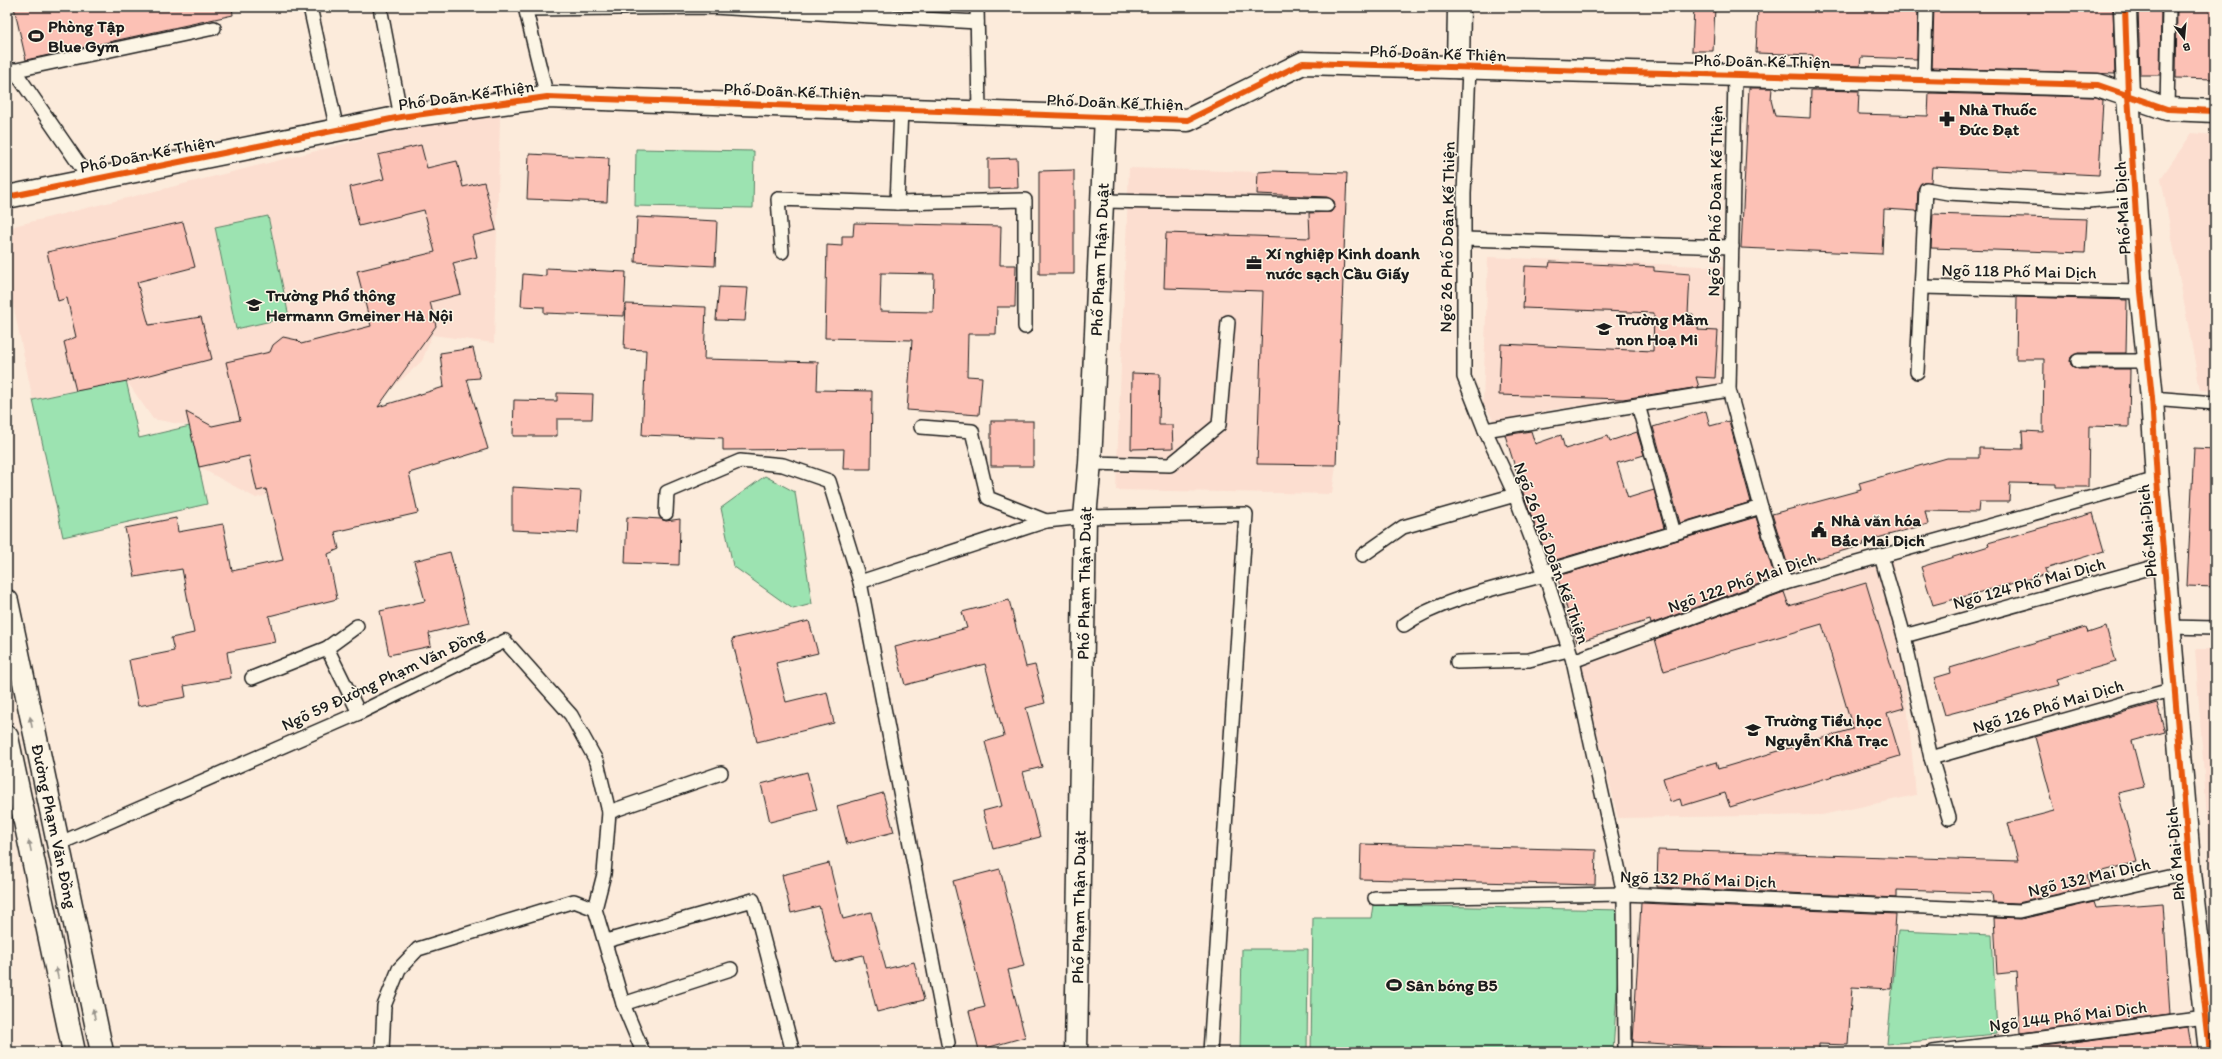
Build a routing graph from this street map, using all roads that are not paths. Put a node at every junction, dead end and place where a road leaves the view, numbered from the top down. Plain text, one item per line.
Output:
1 (310, 7) edge
2 (380, 7) edge
3 (713, 7) edge
4 (977, 7) edge
5 (1459, 7) edge
6 (1926, 7) edge
7 (2125, 7) edge
8 (2169, 7) edge
9 (526, 8) edge
10 (977, 22) junction
11 (214, 28) dead end
12 (1463, 68) junction
13 (10, 71) edge
14 (1735, 75) junction
15 (1924, 80) junction
16 (2128, 95) junction
17 (547, 97) junction
18 (901, 109) junction
19 (2166, 109) junction
20 (2215, 111) edge
21 (979, 112) junction
22 (1106, 116) junction
23 (402, 117) junction
24 (338, 130) junction
25 (90, 180) junction
26 (7, 197) edge
27 (2136, 197) junction
28 (1102, 201) junction
29 (897, 203) junction
30 (1327, 205) dead end
31 (1464, 239) junction
32 (1732, 247) junction
33 (782, 252) dead end
34 (1921, 287) junction
35 (2141, 292) junction
36 (1228, 322) dead end
37 (1025, 327) dead end
38 (2078, 361) dead end
39 (2148, 361) junction
40 (1917, 372) dead end
41 (1729, 390) junction
42 (2152, 398) junction
43 (2215, 403) edge
44 (1638, 405) junction
45 (921, 427) dead end
46 (1484, 430) junction
47 (1090, 463) junction
48 (2157, 479) junction
49 (1515, 495) junction
50 (1761, 507) junction
51 (666, 513) dead end
52 (1085, 517) junction
53 (1046, 521) junction
54 (1674, 533) junction
55 (1363, 554) dead end
56 (1881, 556) junction
57 (2164, 564) junction
58 (1544, 574) junction
59 (860, 582) junction
60 (1785, 583) junction
61 (7, 601) edge
62 (1404, 625) dead end
63 (357, 626) dead end
64 (2169, 627) junction
65 (2215, 628) edge
66 (1904, 636) junction
67 (327, 648) junction
68 (1571, 656) junction
69 (1457, 662) dead end
70 (252, 678) dead end
71 (2174, 689) junction
72 (359, 713) junction
73 (7, 737) edge
74 (1931, 758) junction
75 (721, 773) dead end
76 (609, 812) junction
77 (1950, 818) dead end
78 (58, 844) junction
79 (2190, 872) junction
80 (1624, 894) junction
81 (1375, 898) dead end
82 (595, 909) junction
83 (2019, 911) joint
84 (606, 941) junction
85 (731, 969) dead end
86 (623, 1004) junction
87 (2211, 1016) edge
88 (948, 1043) dead end
89 (74, 1052) edge
90 (102, 1052) edge
91 (382, 1052) edge
92 (643, 1052) edge
93 (793, 1052) edge
94 (1076, 1052) edge
95 (1210, 1052) edge
96 (1625, 1052) edge
97 (1933, 1052) edge
98 (2210, 1052) edge

1 - 24 lane
2 - 23 lane
3 - 9 lane
3 - 10 lane
4 - 10 lane
5 - 12 main road
6 - 15 lane
7 - 16 main road, Phố Mai Dịch
8 - 19 lane
9 - 17 lane
10 - 21 lane
11 - 13 lane
12 - 14 main road, Phố Doãn Kế Thiện
12 - 22 main road, Phố Doãn Kế Thiện
12 - 31 lane, Ngõ 26 Phố Doãn Kế Thiện
13 - 25 lane
14 - 15 main road, Phố Doãn Kế Thiện
14 - 32 lane, Ngõ 56 Phố Doãn Kế Thiện
15 - 16 main road, Phố Doãn Kế Thiện
16 - 19 main road, Phố Doãn Kế Thiện
16 - 27 main road, Phố Mai Dịch
17 - 18 main road, Phố Doãn Kế Thiện
17 - 23 main road, Phố Doãn Kế Thiện
18 - 21 main road, Phố Doãn Kế Thiện
18 - 29 lane
19 - 20 main road, Phố Doãn Kế Thiện
21 - 22 main road, Phố Doãn Kế Thiện
22 - 28 main road, Phố Phạm Thận Duật
23 - 24 main road, Phố Doãn Kế Thiện
24 - 25 main road, Phố Doãn Kế Thiện
25 - 26 main road, Phố Doãn Kế Thiện
27 - 34 lane
27 - 35 main road, Phố Mai Dịch
28 - 30 lane
28 - 47 main road, Phố Phạm Thận Duật
29 - 33 lane
29 - 37 lane
31 - 32 lane
31 - 46 lane, Ngõ 26 Phố Doãn Kế Thiện
32 - 41 lane, Ngõ 56 Phố Doãn Kế Thiện
34 - 35 lane, Ngõ 118 Phố Mai Dịch
34 - 40 lane
35 - 39 main road, Phố Mai Dịch
36 - 47 lane
38 - 39 lane
39 - 42 main road, Phố Mai Dịch
41 - 44 lane
41 - 50 lane, Ngõ 56 Phố Doãn Kế Thiện
42 - 43 lane
42 - 48 main road, Phố Mai Dịch
44 - 46 lane
44 - 54 lane
45 - 53 lane
46 - 49 lane, Ngõ 26 Phố Doãn Kế Thiện
47 - 52 main road, Phố Phạm Thận Duật
48 - 56 lane, Ngõ 122 Phố Mai Dịch
48 - 57 main road, Phố Mai Dịch
49 - 55 lane
49 - 58 lane, Ngõ 26 Phố Doãn Kế Thiện
50 - 54 lane
50 - 60 lane, Ngõ 56 Phố Doãn Kế Thiện
51 - 59 lane
52 - 53 lane
52 - 94 main road, Phố Phạm Thận Duật
52 - 95 lane
53 - 59 lane
54 - 58 lane
56 - 60 lane, Ngõ 122 Phố Mai Dịch
56 - 66 lane
57 - 64 main road, Phố Mai Dịch
57 - 66 lane, Ngõ 124 Phố Mai Dịch
58 - 62 lane
58 - 68 lane, Ngõ 26 Phố Doãn Kế Thiện
59 - 88 lane
60 - 68 lane, Ngõ 122 Phố Mai Dịch
78 -> 61 main road, Đường Phạm Văn Đồng
63 - 67 lane
64 - 65 lane
64 - 71 main road, Phố Mai Dịch
66 - 74 lane
67 - 70 lane
67 - 72 lane
68 - 69 lane, Ngõ 122 Phố Mai Dịch
68 - 80 lane, Ngõ 26 Phố Doãn Kế Thiện
71 - 74 lane, Ngõ 126 Phố Mai Dịch
71 - 79 main road, Phố Mai Dịch
72 - 76 lane, Ngõ 59 Đường Phạm Văn Đồng
72 - 78 lane, Ngõ 59 Đường Phạm Văn Đồng
89 -> 73 main road
74 - 77 lane
75 - 76 lane
76 - 82 lane, Ngõ 59 Đường Phạm Văn Đồng
90 -> 78 main road, Đường Phạm Văn Đồng
79 - 83 lane, Ngõ 132 Mai Dịch
79 - 87 main road, Phố Mai Dịch
80 - 81 lane, Ngõ 132 Phố Mai Dịch
80 - 83 lane, Ngõ 132 Phố Mai Dịch
80 - 96 lane, Ngõ 26 Phố Doãn Kế Thiện
82 - 84 lane
82 - 91 lane
84 - 86 lane
84 - 93 lane
85 - 86 lane
86 - 92 lane
87 - 97 lane, Ngõ 144 Phố Mai Dịch
87 - 98 main road, Phố Mai Dịch

